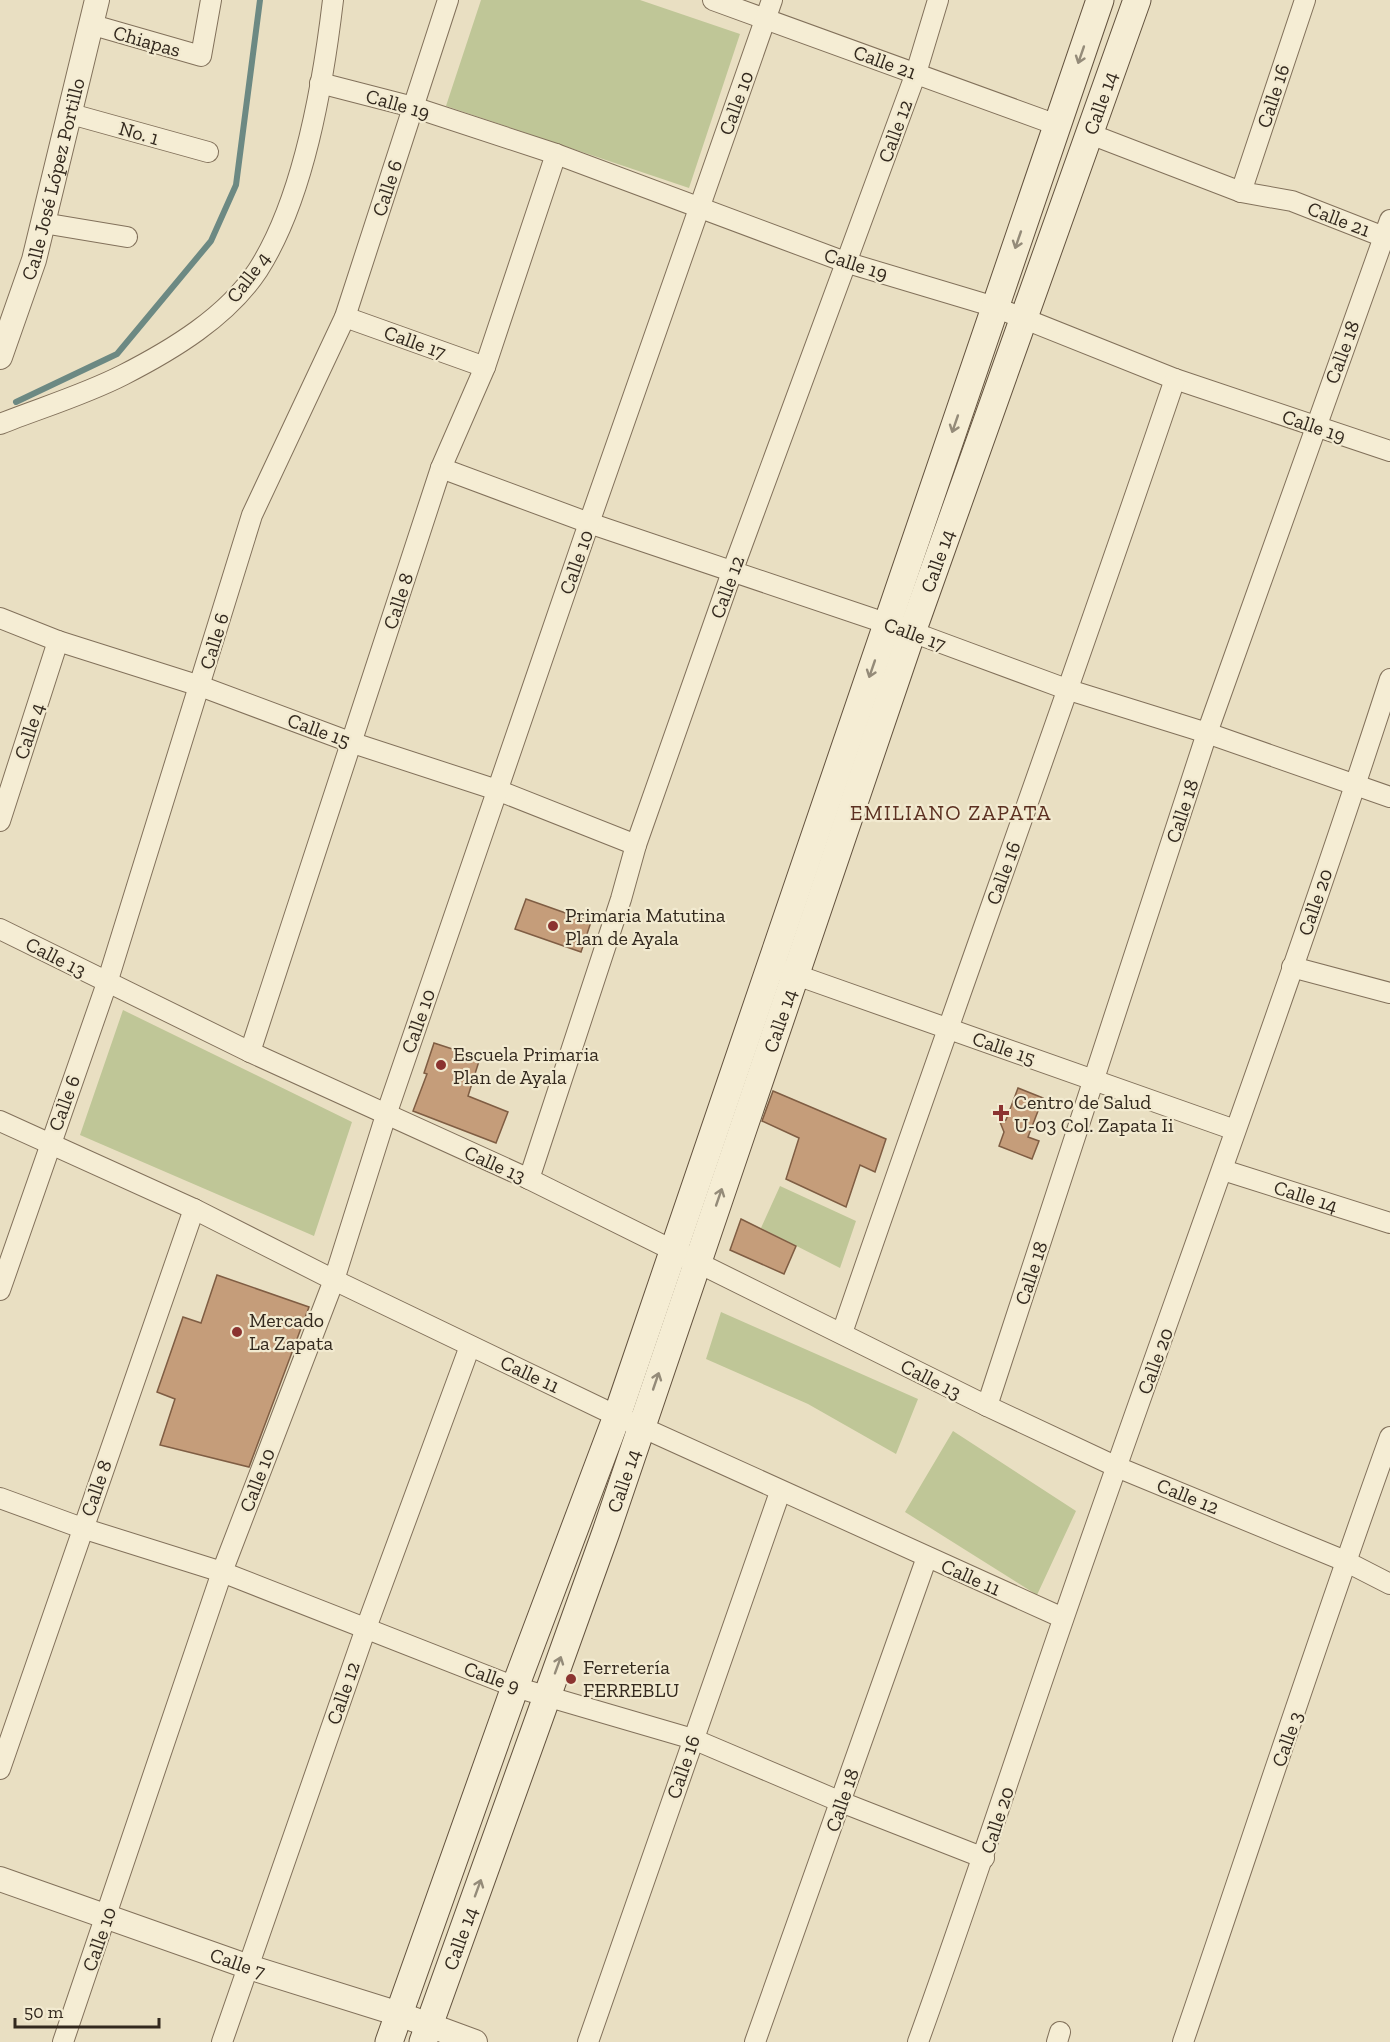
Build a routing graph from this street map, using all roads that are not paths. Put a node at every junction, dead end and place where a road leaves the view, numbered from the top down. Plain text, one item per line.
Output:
1 (97, 0) edge
2 (211, 0) edge
3 (333, 0) edge
4 (448, 0) edge
5 (713, 0) edge
6 (938, 0) edge
7 (1100, 0) edge
8 (1137, 0) edge
9 (1305, 0) edge
10 (769, 9) edge
11 (93, 25) junction
12 (916, 73) junction
13 (320, 83) junction
14 (413, 107) junction
15 (71, 114) junction
16 (1057, 125) junction
17 (1090, 134) junction
18 (208, 153) dead end
19 (556, 154) junction
20 (1241, 192) junction
21 (699, 206) junction
22 (43, 223) junction
23 (1387, 228) edge
24 (127, 237) dead end
25 (848, 263) junction
26 (995, 307) junction
27 (6, 317) edge
28 (345, 317) junction
29 (1022, 317) junction
30 (0, 357) edge
31 (485, 367) junction
32 (1175, 379) junction
33 (0, 424) edge
34 (1316, 426) junction
35 (1390, 451) edge
36 (441, 468) junction
37 (589, 523) junction
38 (732, 572) junction
39 (0, 618) edge
40 (899, 628) junction
41 (58, 641) junction
42 (1390, 679) edge
43 (200, 686) junction
44 (1070, 690) junction
45 (1207, 733) junction
46 (350, 742) junction
47 (1355, 785) junction
48 (497, 790) junction
49 (1390, 797) edge
50 (0, 821) edge
51 (636, 845) junction
52 (0, 929) edge
53 (1292, 967) junction
54 (784, 971) junction
55 (107, 983) junction
56 (1390, 993) edge
57 (947, 1029) junction
58 (250, 1052) junction
59 (1094, 1080) junction
60 (386, 1115) junction
61 (0, 1121) edge
62 (1235, 1130) junction
63 (49, 1144) junction
64 (1223, 1170) junction
65 (529, 1179) junction
66 (194, 1209) junction
67 (1390, 1223) edge
68 (686, 1255) junction
69 (334, 1280) junction
70 (0, 1290) edge
71 (842, 1333) junction
72 (470, 1346) junction
73 (987, 1406) junction
74 (629, 1421) junction
75 (1390, 1437) edge
76 (1117, 1467) junction
77 (780, 1492) junction
78 (0, 1498) edge
79 (82, 1528) junction
80 (927, 1557) junction
81 (1345, 1561) junction
82 (222, 1572) junction
83 (1390, 1584) edge
84 (1064, 1618) junction
85 (366, 1628) junction
86 (515, 1688) junction
87 (546, 1696) junction
88 (693, 1739) junction
89 (0, 1769) edge
90 (841, 1802) junction
91 (984, 1858) junction
92 (0, 1880) edge
93 (107, 1917) junction
94 (249, 1967) junction
95 (399, 2014) junction
96 (426, 2033) edge
97 (63, 2042) edge
98 (222, 2042) edge
99 (389, 2042) edge
100 (475, 2042) edge
101 (588, 2042) edge
102 (756, 2042) edge
103 (918, 2042) edge
104 (1183, 2042) edge

1 - 11 street, Calle José López Portillo
2 - 11 street, Chiapas
3 - 13 street, Calle 4
4 - 14 street, Calle 6
5 - 10 street, Calle 21
6 - 12 street, Calle 12
7 -> 16 main road, Calle 14
8 - 17 main road, Calle 14
9 - 20 street, Calle 16
10 - 12 street, Calle 21
10 - 21 street, Calle 10
11 - 15 street, Calle José López Portillo
12 - 16 street, Calle 21
12 - 25 street, Calle 12
13 - 14 street, Calle 19
13 - 33 street, Calle 4
14 - 19 street, Calle 19
14 - 28 street, Calle 6
15 - 18 street, No. 1
15 - 22 street, Calle José López Portillo
16 -> 26 main road, Calle 14
17 - 20 street, Calle 21
17 - 29 main road, Calle 14
19 - 21 street, Calle 19
19 - 31 street, Calle 8
20 - 23 street, Calle 21
21 - 25 street, Calle 19
21 - 37 street, Calle 10
22 - 24 street
22 - 27 street, Calle José López Portillo
23 - 34 street, Calle 18
25 - 26 street, Calle 19
25 - 38 street, Calle 12
26 - 29 street, Calle 19
26 -> 40 main road, Calle 14
27 - 30 street, Calle José López Portillo
28 - 31 street, Calle 17
28 - 43 street, Calle 6
29 - 32 street, Calle 19
29 - 40 main road, Calle 14
31 - 36 street, Calle 8
32 - 34 street, Calle 19
32 - 44 street, Calle 16
34 - 35 street, Calle 19
34 - 45 street, Calle 18
36 - 37 street, Calle 17
36 - 46 street, Calle 8
37 - 38 street, Calle 17
37 - 48 street, Calle 10
38 - 40 street, Calle 17
38 - 51 street, Calle 12
39 - 41 street, Calle 15
40 - 44 street, Calle 17
40 - 54 main road, Calle 14
41 - 43 street, Calle 15
41 - 50 street, Calle 4
42 - 47 street, Calle 20
43 - 46 street, Calle 15
43 - 55 street, Calle 6
44 - 45 street, Calle 17
44 - 57 street, Calle 16
45 - 47 street, Calle 17
45 - 59 street, Calle 18
46 - 48 street, Calle 15
46 - 58 street, Calle 8
47 - 49 street, Calle 17
47 - 53 street, Calle 20
48 - 51 street, Calle 15
48 - 60 street, Calle 10
51 - 65 street, Calle 12
52 - 55 street, Calle 13
53 - 56 street
53 - 62 street, Calle 20
54 - 57 street, Calle 15
54 - 68 main road, Calle 14
55 - 58 street, Calle 13
55 - 63 street, Calle 6
57 - 59 street, Calle 15
57 - 71 street, Calle 16
58 - 60 street, Calle 13
59 - 62 street, Calle 15
59 - 73 street, Calle 18
60 - 65 street, Calle 13
60 - 69 street, Calle 10
61 - 63 street, Calle 11
62 - 64 street, Calle 20
63 - 66 street, Calle 11
63 - 70 street, Calle 6
64 - 67 street, Calle 14
64 - 76 street, Calle 20
65 - 68 street, Calle 13
66 - 69 street, Calle 11
66 - 79 street, Calle 8
68 - 71 street, Calle 13
68 - 74 main road, Calle 14
69 - 72 street, Calle 11
69 - 82 street, Calle 10
71 - 73 street, Calle 13
72 - 74 street, Calle 11
72 - 85 street, Calle 12
73 - 76 street, Calle 12
74 - 77 street, Calle 11
74 - 86 main road, Calle 14
87 -> 74 main road, Calle 14
75 - 81 street, Calle 3
76 - 81 street, Calle 12
76 - 84 street, Calle 20
77 - 80 street, Calle 11
77 - 88 street, Calle 16
78 - 79 street, Calle 9
79 - 82 street, Calle 9
79 - 89 street, Calle 8
80 - 84 street, Calle 11
80 - 90 street, Calle 18
81 - 83 street, Calle 12
81 - 104 street, Calle 3
82 - 85 street, Calle 9
82 - 93 street, Calle 10
84 - 91 street, Calle 20
85 - 86 street, Calle 9
85 - 94 street, Calle 12
86 - 87 street, Calle 9
86 - 95 main road, Calle 14
87 - 88 street, Calle 9
96 -> 87 main road, Calle 14
88 - 90 street, Calle 9
88 - 101 street, Calle 16
90 - 91 street, Calle 9
90 - 102 street, Calle 18
91 - 103 street, Calle 20
92 - 93 street, Calle 7
93 - 94 street, Calle 7
93 - 97 street, Calle 10
94 - 95 street, Calle 7
94 - 98 street, Calle 12
95 - 96 street, Calle 7
95 - 99 main road, Calle 14
96 - 100 street, Calle 7

